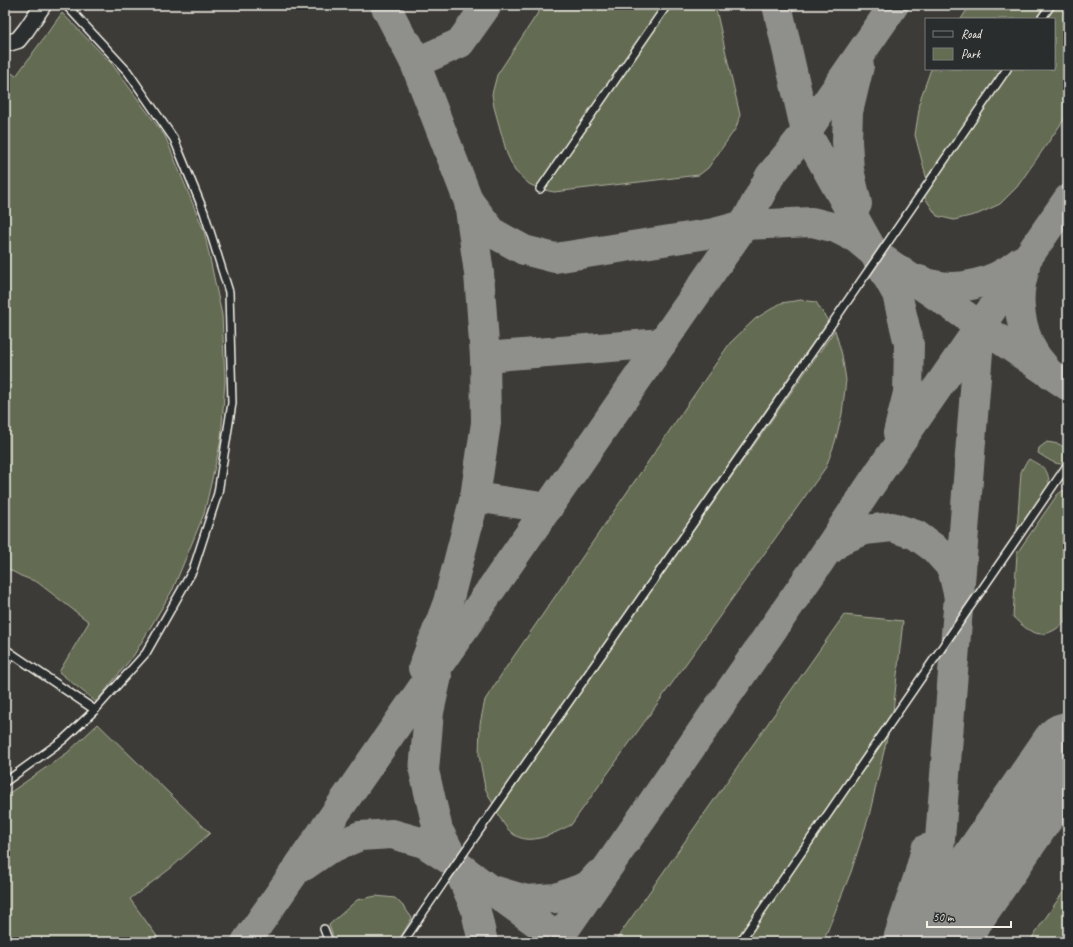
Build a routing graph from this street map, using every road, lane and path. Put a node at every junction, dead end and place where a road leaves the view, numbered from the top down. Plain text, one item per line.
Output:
1 (44, 5) edge
2 (66, 5) edge
3 (667, 5) edge
4 (1051, 5) edge
5 (1042, 18) edge
6 (5, 44) edge
7 (1006, 70) edge
8 (540, 189) dead end
9 (1068, 464) edge
10 (5, 649) edge
11 (12, 654) junction
12 (5, 664) edge
13 (95, 710) junction
14 (5, 782) edge
15 (324, 929) dead end
16 (329, 942) edge
17 (403, 942) edge
18 (740, 942) edge

1 - 6 street
2 - 13 lane
3 - 8 lane
4 - 5 lane
7 - 17 lane
9 - 18 lane
10 - 11 lane
11 - 12 lane
11 - 13 lane
13 - 14 lane
15 - 16 lane

